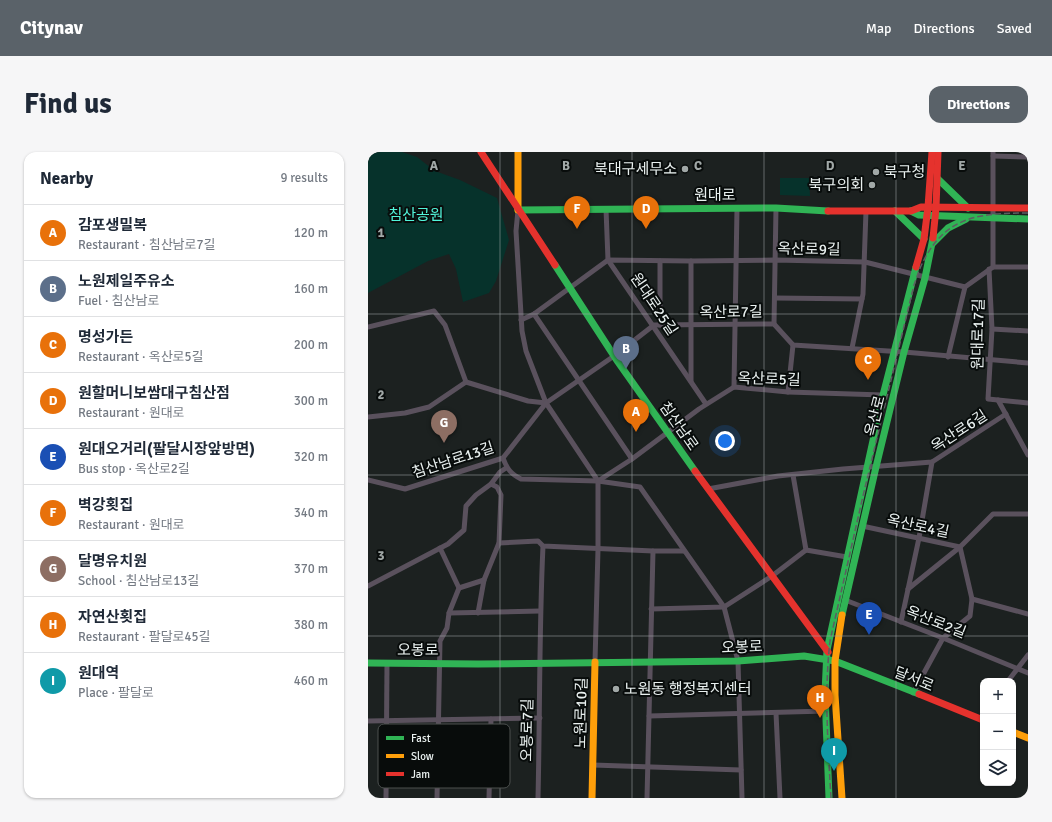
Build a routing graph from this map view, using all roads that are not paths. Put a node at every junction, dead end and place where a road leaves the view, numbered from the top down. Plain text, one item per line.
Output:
1 (480, 152) edge
2 (518, 152) edge
3 (932, 152) edge
4 (938, 152) edge
5 (993, 154) edge
6 (1022, 155) edge
7 (1028, 157) edge
8 (938, 179) junction
9 (928, 207) junction
10 (737, 208) junction
11 (776, 208) junction
12 (936, 208) junction
13 (968, 208) junction
14 (992, 208) junction
15 (1028, 208) edge
16 (606, 209) junction
17 (518, 210) junction
18 (866, 211) junction
19 (895, 211) junction
20 (911, 211) junction
21 (928, 215) junction
22 (935, 216) junction
23 (970, 218) junction
24 (993, 218) junction
25 (1028, 219) edge
26 (924, 239) junction
27 (931, 245) junction
28 (608, 260) junction
29 (736, 260) junction
30 (775, 260) junction
31 (660, 261) junction
32 (691, 261) junction
33 (865, 262) junction
34 (1028, 267) edge
35 (991, 268) junction
36 (914, 275) junction
37 (925, 278) junction
38 (965, 287) junction
39 (569, 288) junction
40 (775, 298) junction
41 (862, 299) junction
42 (534, 314) junction
43 (521, 320) junction
44 (735, 324) junction
45 (774, 324) junction
46 (657, 325) junction
47 (691, 325) junction
48 (368, 327) edge
49 (992, 329) junction
50 (1028, 331) edge
51 (793, 345) junction
52 (852, 348) junction
53 (894, 351) junction
54 (904, 352) junction
55 (614, 356) junction
56 (948, 357) junction
57 (990, 360) junction
58 (1028, 363) edge
59 (578, 381) junction
60 (466, 382) junction
61 (691, 382) junction
62 (734, 387) junction
63 (788, 392) junction
64 (883, 395) junction
65 (998, 400) junction
66 (546, 403) junction
67 (1028, 403) edge
68 (706, 404) junction
69 (1006, 414) junction
70 (368, 417) edge
71 (667, 432) junction
72 (1028, 455) edge
73 (503, 458) junction
74 (632, 459) junction
75 (932, 462) junction
76 (876, 467) junction
77 (506, 468) junction
78 (867, 468) junction
79 (793, 474) junction
80 (368, 480) edge
81 (598, 481) junction
82 (491, 484) junction
83 (708, 489) junction
84 (1028, 514) edge
85 (862, 526) junction
86 (919, 538) junction
87 (499, 544) junction
88 (543, 546) junction
89 (960, 547) junction
90 (440, 548) junction
91 (598, 549) junction
92 (684, 550) junction
93 (806, 550) junction
94 (653, 551) junction
95 (847, 557) junction
96 (772, 576) junction
97 (484, 580) junction
98 (368, 586) edge
99 (458, 588) junction
100 (908, 589) junction
101 (972, 599) junction
102 (845, 600) junction
103 (724, 607) junction
104 (651, 609) junction
105 (540, 611) junction
106 (478, 613) junction
107 (449, 614) junction
108 (1028, 614) edge
109 (901, 622) junction
110 (943, 638) junction
111 (827, 650) junction
112 (1028, 655) edge
113 (826, 659) junction
114 (650, 661) junction
115 (738, 661) junction
116 (595, 662) junction
117 (836, 662) junction
118 (368, 663) edge
119 (387, 663) junction
120 (541, 663) junction
121 (440, 664) junction
122 (1017, 668) junction
123 (1028, 673) edge
124 (1010, 678) edge
125 (913, 693) junction
126 (826, 711) junction
127 (776, 713) junction
128 (739, 714) junction
129 (649, 716) junction
130 (490, 718) junction
131 (540, 718) junction
132 (980, 718) edge
133 (438, 720) junction
134 (368, 721) edge
135 (386, 721) junction
136 (438, 724) edge
137 (490, 724) edge
138 (1016, 733) edge
139 (1028, 738) edge
140 (593, 765) junction
141 (648, 767) junction
142 (741, 770) junction
143 (437, 788) edge
144 (437, 798) edge
145 (538, 798) edge
146 (592, 798) edge
147 (647, 798) edge
148 (742, 798) edge
149 (780, 798) edge
150 (829, 798) edge
151 (842, 798) edge

1 - 17 main road, 침산남로
2 - 17 main road
3 - 9 main road
4 - 8 main road, 옥산로
5 - 6 street
5 - 14 street, 원대로17길
6 - 7 street
8 - 12 main road, 옥산로
8 - 13 main road
9 - 12 main road, 원대로
9 - 20 main road, 원대로
9 - 21 main road
10 - 11 main road, 원대로
10 - 16 main road, 원대로
10 - 29 street
11 - 18 main road, 원대로
11 - 30 street
12 - 13 main road, 원대로
12 - 22 main road, 옥산로
13 - 14 main road, 원대로
14 - 15 main road, 원대로
14 - 24 street, 원대로17길
16 - 17 main road, 원대로
16 - 28 street
17 - 39 main road, 침산남로
17 - 43 street
18 - 19 main road, 원대로
18 - 33 street
19 - 20 main road, 원대로
19 - 26 main road
20 - 21 main road, 원대로
21 - 22 main road, 원대로
21 - 26 main road
22 - 23 main road, 원대로
22 - 27 main road, 옥산로
23 - 24 main road, 원대로
23 - 27 main road
24 - 25 main road, 원대로
24 - 35 street, 원대로17길
26 - 36 main road
27 - 37 main road, 옥산로
28 - 31 street, 옥산로9길
28 - 39 street
28 - 46 street, 원대로25길
29 - 30 street, 옥산로9길
29 - 32 street, 옥산로9길
29 - 44 street
30 - 33 street, 옥산로9길
30 - 40 street
31 - 32 street, 옥산로9길
31 - 46 street
32 - 47 street
33 - 36 street, 옥산로9길
33 - 41 street
34 - 35 street
35 - 38 street
35 - 49 street, 원대로17길
36 - 37 street, 옥산로9길
36 - 53 main road
37 - 38 street, 옥산로9길
37 - 54 main road, 옥산로
38 - 56 street
39 - 42 street
39 - 55 main road, 침산남로
40 - 41 street
40 - 45 street
41 - 52 street
42 - 43 street
42 - 59 street
43 - 66 street
44 - 45 street, 옥산로7길
44 - 47 street, 옥산로7길
44 - 62 street
45 - 51 street, 옥산로7길
46 - 47 street, 옥산로7길
46 - 55 street
46 - 61 street, 원대로25길
47 - 61 street, 옥산로7길
48 - 60 street
49 - 50 street
49 - 57 street, 원대로17길
51 - 52 street
51 - 63 street
52 - 53 street
53 - 54 street
53 - 64 main road
54 - 56 street
54 - 76 main road, 옥산로
55 - 59 street, 침산남로13길
55 - 71 main road, 침산남로
56 - 57 street
57 - 58 street
57 - 65 street, 원대로17길
59 - 66 street, 침산남로13길
59 - 74 street
60 - 66 street
60 - 70 street
61 - 68 street, 원대로25길
62 - 63 street, 옥산로5길
62 - 68 street, 옥산로5길
63 - 64 street, 옥산로5길
64 - 78 main road
65 - 67 street
65 - 69 street
66 - 73 street, 침산남로13길
66 - 81 street
68 - 71 street, 옥산로5길
69 - 72 street
69 - 75 street, 옥산로6길
71 - 74 street, 옥산로5길
71 - 83 main road, 침산남로
73 - 77 street
73 - 80 street, 침산남로13길
74 - 81 street, 옥산로5길
75 - 76 street, 옥산로6길
75 - 86 street
76 - 78 street, 옥산로6길
76 - 85 main road, 옥산로
77 - 81 street
77 - 82 street
78 - 79 street, 옥산로6길
78 - 95 main road
79 - 83 street, 옥산로6길
79 - 93 street
81 - 91 street
81 - 92 street
82 - 87 street
82 - 90 street
83 - 96 main road, 침산남로
84 - 89 street, 옥산로4길
85 - 86 street, 옥산로4길
85 - 102 main road, 옥산로
86 - 89 street, 옥산로4길
86 - 100 street
87 - 88 street
87 - 97 street
88 - 91 street
88 - 105 street
89 - 100 street
89 - 101 street
90 - 98 street
90 - 99 street
91 - 94 street
91 - 116 street
92 - 94 street
92 - 103 street
93 - 95 street
93 - 96 street
94 - 104 street
95 - 111 main road
96 - 103 street
96 - 111 main road, 침산남로
97 - 99 street
97 - 106 street
99 - 107 street
100 - 109 street
101 - 108 street
101 - 110 street
102 - 109 street, 옥산로2길
102 - 117 main road, 옥산로
103 - 104 street
103 - 115 street
104 - 114 street
105 - 106 street
105 - 120 street
106 - 107 street
107 - 121 street
109 - 110 street, 옥산로2길
110 - 122 street, 옥산로2길
110 - 125 street
111 - 113 main road
111 - 117 main road, 침산남로
112 - 122 street
113 - 115 main road, 오봉로
113 - 117 main road, 오봉로
113 - 126 main road
114 - 115 main road, 오봉로
114 - 116 main road, 오봉로
114 - 129 street
115 - 128 street
116 - 120 main road, 오봉로
116 - 140 main road, 노원로10길
117 - 125 main road, 달서로
117 - 151 main road, 옥산로
118 - 119 main road, 오봉로
119 - 121 main road, 오봉로
119 - 135 street
120 - 121 main road, 오봉로
120 - 131 street, 오봉로7길
121 - 133 street
122 - 123 street, 옥산로2길
122 - 124 street
125 - 132 main road, 달서로
126 - 127 street
126 - 150 main road
127 - 128 street
127 - 149 street
128 - 129 street
128 - 142 street
129 - 141 street
130 - 131 street
130 - 133 street
130 - 137 street
131 - 145 street, 오봉로7길
133 - 135 street
133 - 136 street
134 - 135 street
138 - 139 main road
140 - 141 street, 노원로10길
140 - 146 main road, 노원로10길
141 - 142 street, 노원로10길
141 - 147 street
142 - 148 street
143 - 144 street

